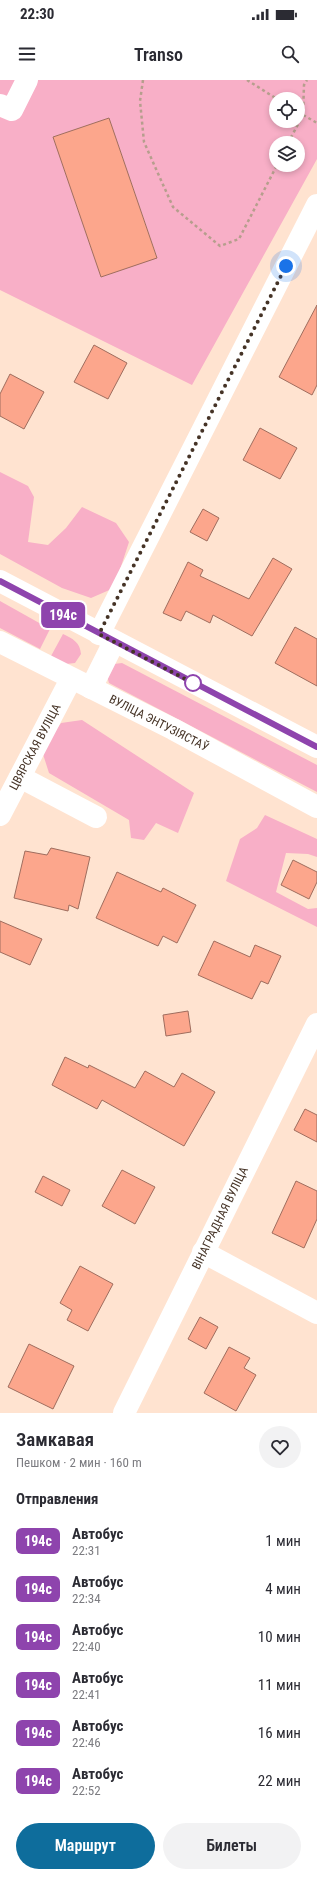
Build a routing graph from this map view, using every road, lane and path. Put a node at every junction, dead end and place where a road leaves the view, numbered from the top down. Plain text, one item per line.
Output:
1 (27, 80) edge
2 (143, 80) edge
3 (247, 80) edge
4 (302, 80) edge
5 (307, 80) edge
6 (304, 85) junction
7 (304, 92) edge
8 (269, 94) edge
9 (0, 105) edge
10 (305, 116) edge
11 (317, 123) edge
12 (273, 172) edge
13 (317, 206) edge
14 (309, 242) edge
15 (0, 581) edge
16 (106, 638) junction
17 (0, 642) edge
18 (71, 679) junction
19 (91, 688) junction
20 (317, 747) edge
21 (20, 777) junction
22 (317, 807) edge
23 (0, 815) edge
24 (96, 817) dead end
25 (317, 1024) edge
26 (203, 1252) junction
27 (317, 1313) edge
28 (124, 1413) edge

1 - 9 street
2 - 12 path
3 - 8 path
4 - 6 path
5 - 6 path
6 - 7 path
10 - 11 path
13 - 14 street
14 - 16 street
15 - 16 street
16 - 19 street
16 - 20 street
17 - 18 street, ВУЛІЦА ЭНТУЗІЯСТАЎ
18 - 19 street, ВУЛІЦА ЭНТУЗІЯСТАЎ
18 - 21 street, ЦВЯРСКАЯ ВУЛІЦА
19 - 22 street, ВУЛІЦА ЭНТУЗІЯСТАЎ
21 - 23 street, ЦВЯРСКАЯ ВУЛІЦА
21 - 24 street
25 - 26 street, ВІНАГРАДНАЯ ВУЛІЦА
26 - 27 street
26 - 28 street, ВІНАГРАДНАЯ ВУЛІЦА

